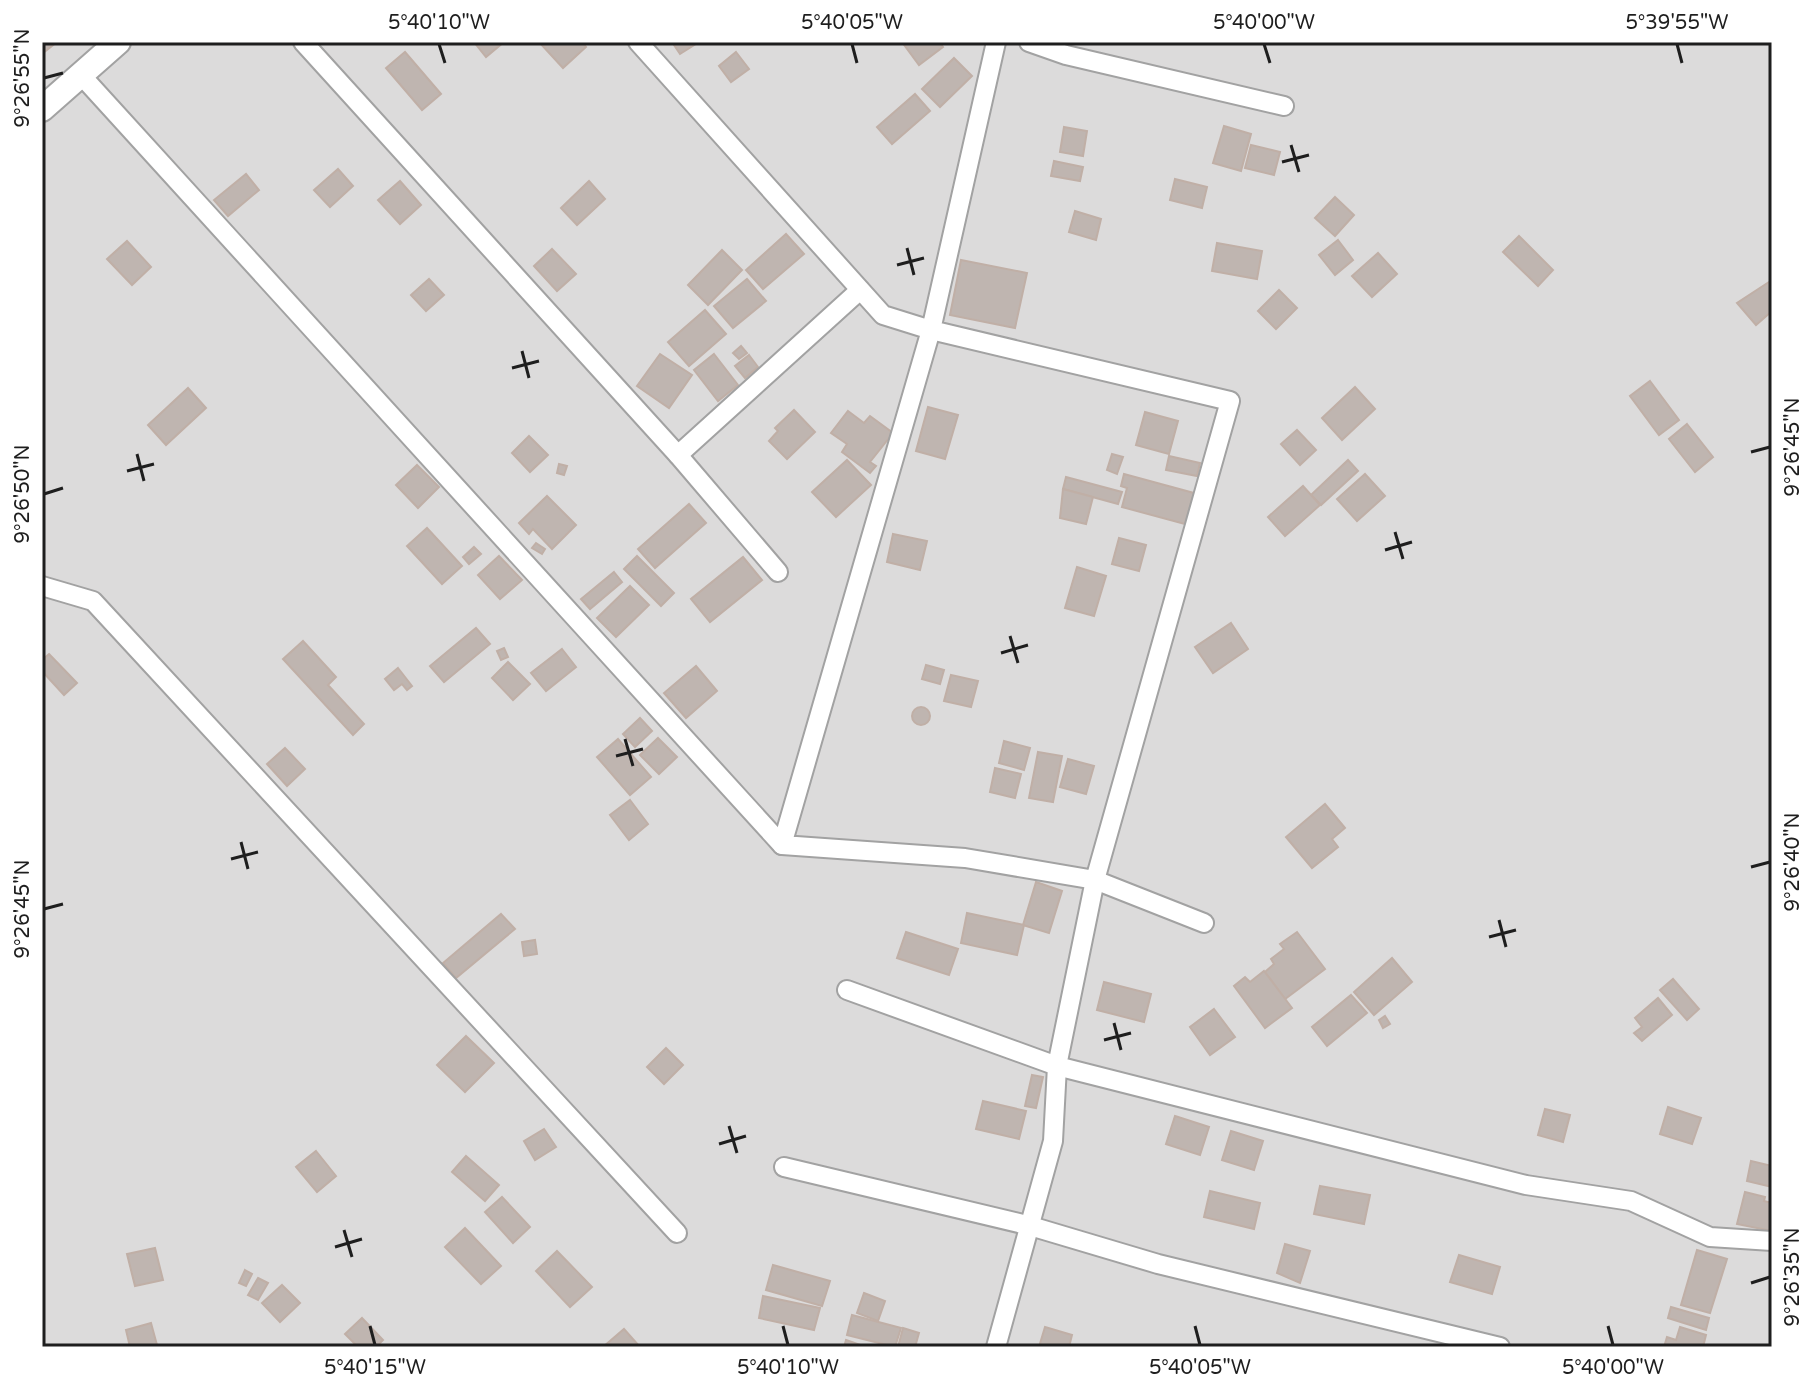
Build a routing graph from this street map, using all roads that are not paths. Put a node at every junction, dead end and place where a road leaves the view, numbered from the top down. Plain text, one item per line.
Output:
1 (118, 42) edge
2 (303, 42) edge
3 (638, 42) edge
4 (996, 42) edge
5 (1029, 42) edge
6 (81, 75) junction
7 (1284, 106) dead end
8 (42, 109) edge
9 (860, 290) junction
10 (931, 330) junction
11 (678, 455) junction
12 (778, 572) dead end
13 (42, 586) edge
14 (782, 845) junction
15 (1095, 880) junction
16 (1204, 923) dead end
17 (847, 990) dead end
18 (1057, 1066) junction
19 (784, 1167) dead end
20 (1027, 1225) junction
21 (677, 1233) dead end
22 (1772, 1241) edge
23 (996, 1347) edge
24 (1500, 1347) edge

1 - 6 street
2 - 11 street
3 - 9 street
4 - 10 street
5 - 7 street
6 - 8 street
6 - 14 street
9 - 10 street
9 - 11 street
10 - 14 street
10 - 15 street
11 - 12 street
13 - 21 street
14 - 15 street
15 - 16 street
15 - 18 street
17 - 18 street
18 - 20 street
18 - 22 street
19 - 20 street
20 - 23 street
20 - 24 street

